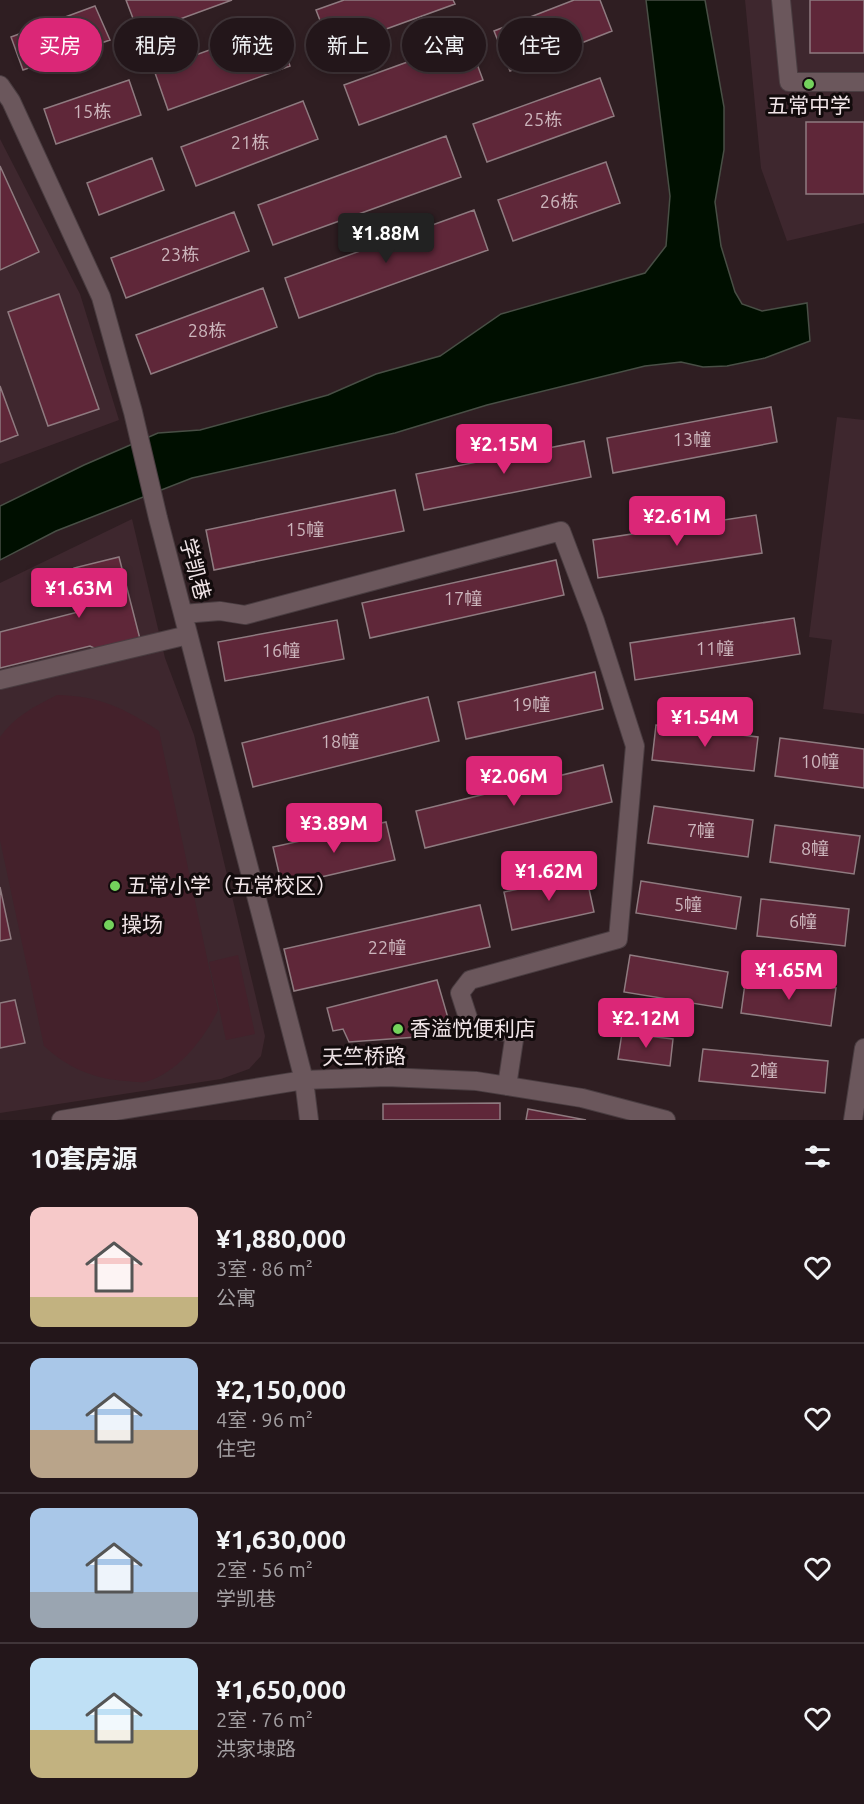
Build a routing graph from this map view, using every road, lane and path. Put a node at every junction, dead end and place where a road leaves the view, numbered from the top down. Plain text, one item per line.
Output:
1 (781, 0) edge
2 (864, 82) edge
3 (0, 85) edge
4 (183, 614) junction
5 (188, 634) junction
6 (0, 680) edge
7 (864, 1048) edge
8 (304, 1080) junction
9 (507, 1086) junction
10 (62, 1120) edge
11 (309, 1120) edge
12 (666, 1120) edge
13 (853, 1120) edge

1 - 2 street
3 - 4 street, 学凯巷
4 - 5 street, 学凯巷
4 - 9 street
5 - 6 street
5 - 8 street, 学凯巷
7 - 13 street
8 - 9 street, 天竺桥路
8 - 10 street, 天竺桥路
8 - 11 street, 学凯巷
9 - 12 street, 天竺桥路

